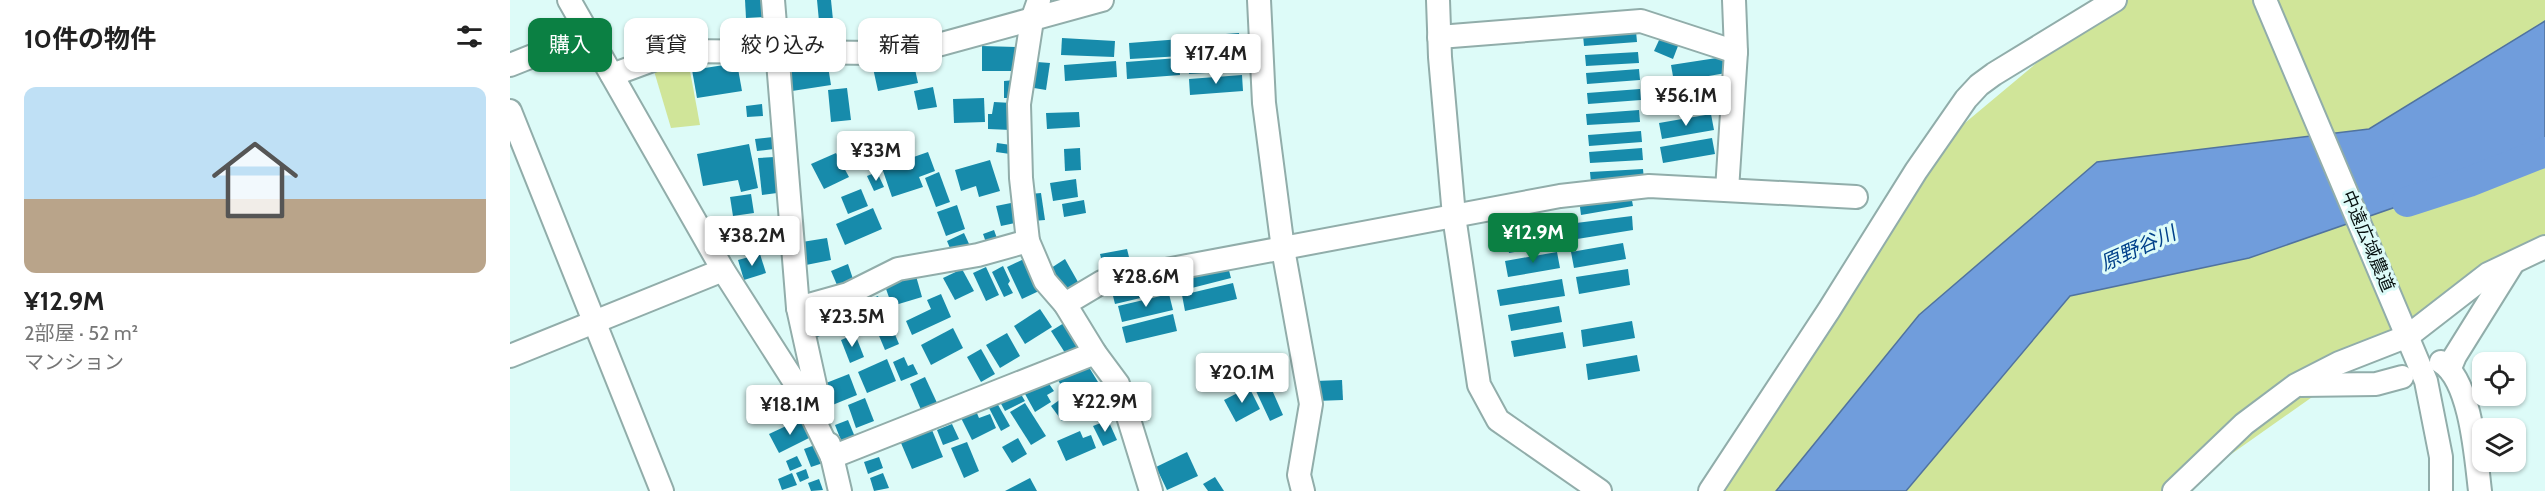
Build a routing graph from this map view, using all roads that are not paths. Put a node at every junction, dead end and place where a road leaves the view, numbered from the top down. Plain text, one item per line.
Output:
1 (569, 0) edge
2 (773, 0) edge
3 (1102, 0) edge
4 (1259, 0) edge
5 (1438, 0) edge
6 (1734, 0) edge
7 (2115, 0) edge
8 (2265, 0) edge
9 (1035, 10) edge
10 (579, 18) edge
11 (774, 18) edge
12 (1439, 37) junction
13 (720, 51) edge
14 (1737, 52) junction
15 (846, 53) edge
16 (528, 58) edge
17 (510, 65) edge
18 (610, 72) edge
19 (778, 72) edge
20 (612, 75) junction
21 (510, 111) edge
22 (1727, 190) junction
23 (1856, 197) dead end
24 (1454, 216) junction
25 (1028, 241) junction
26 (2545, 247) edge
27 (1283, 249) junction
28 (2513, 263) junction
29 (723, 270) junction
30 (1065, 304) junction
31 (798, 308) junction
32 (596, 321) junction
33 (2408, 336) junction
34 (1095, 353) junction
35 (510, 356) edge
36 (2402, 377) dead end
37 (2296, 385) junction
38 (832, 458) junction
39 (662, 491) edge
40 (840, 491) edge
41 (1151, 491) edge
42 (1303, 491) edge
43 (1600, 491) edge
44 (1710, 491) edge
45 (2174, 491) edge
46 (2441, 491) edge
47 (2480, 491) edge

1 - 10 street
2 - 11 street
3 - 9 street
4 - 27 street
5 - 12 street
6 - 14 street
7 - 44 street
8 - 33 street, 中遠広域農道
9 - 15 street
9 - 25 street
12 - 14 street
12 - 24 street
13 - 20 street
14 - 22 street
16 - 17 street
18 - 20 street
19 - 31 street
20 - 29 street
21 - 32 street
22 - 23 street
22 - 24 street
24 - 27 street
24 - 43 street
25 - 30 street
25 - 31 street
26 - 28 street
27 - 30 street
27 - 42 street
28 - 33 street
28 - 47 street
29 - 32 street
29 - 38 street
30 - 34 street
31 - 38 street
32 - 35 street
32 - 39 street
33 - 37 street
33 - 46 street, 中遠広域農道
34 - 38 street
34 - 41 street
36 - 37 street
37 - 45 street
38 - 40 street

